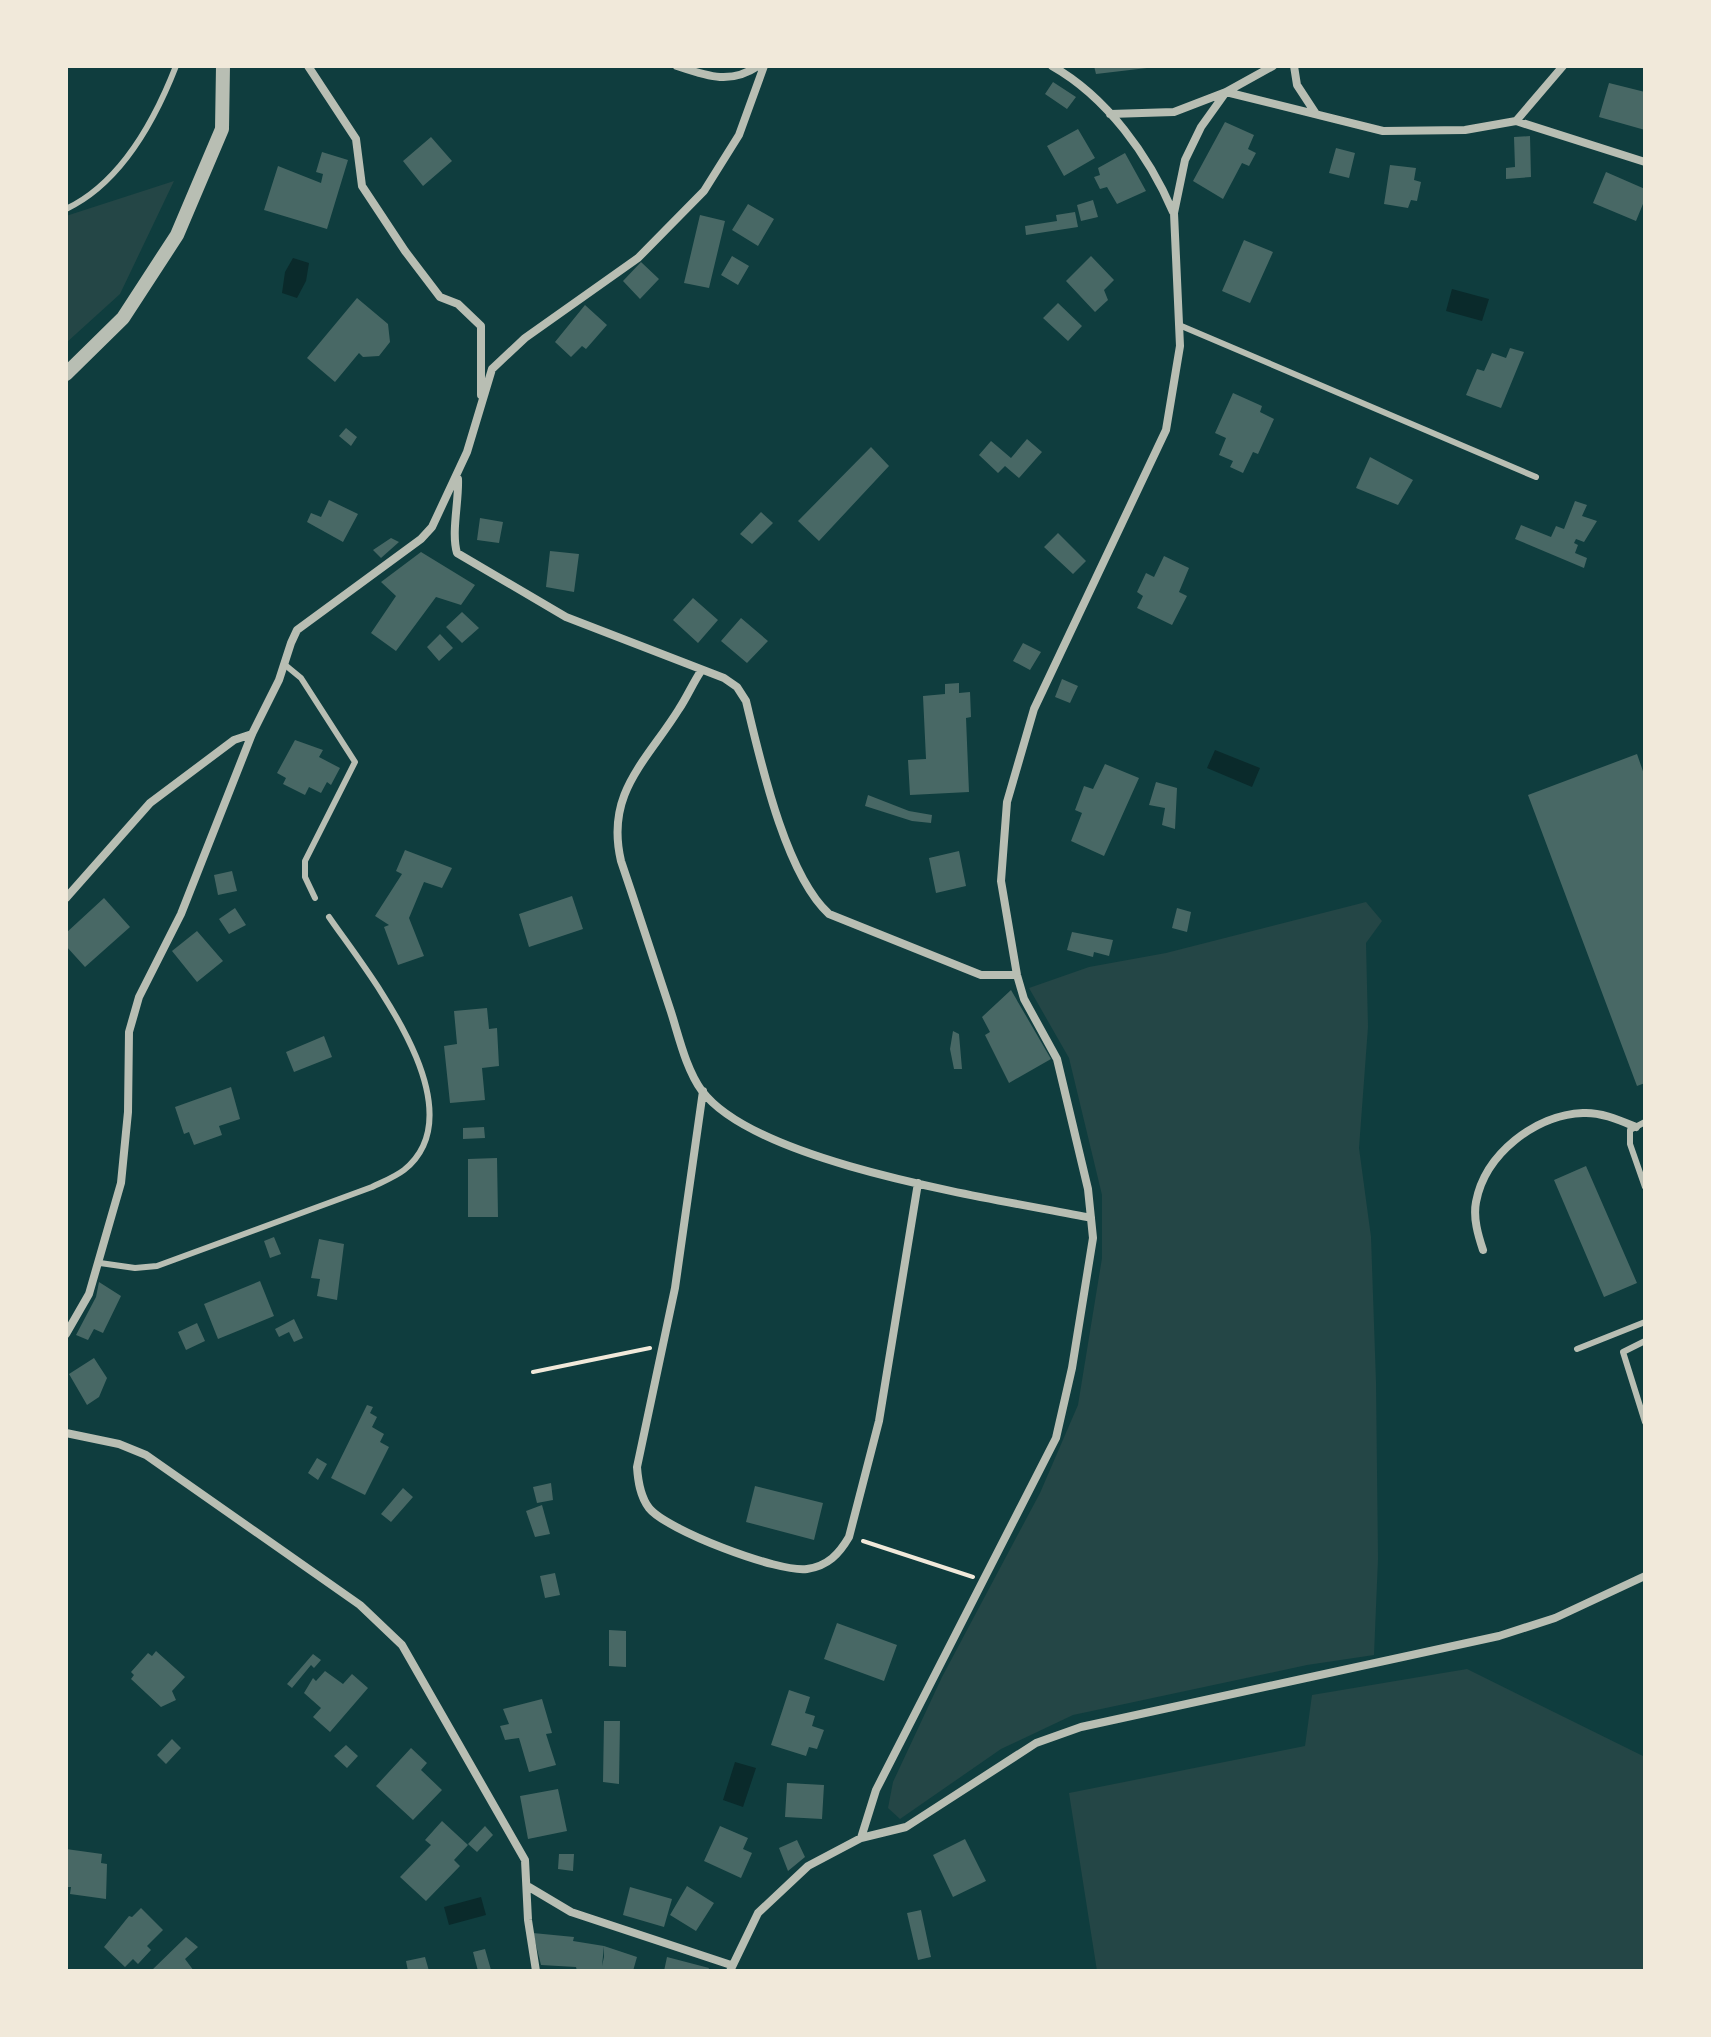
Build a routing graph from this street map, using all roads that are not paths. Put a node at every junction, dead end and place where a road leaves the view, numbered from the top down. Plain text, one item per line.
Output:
1 (176, 66) edge
2 (223, 66) edge
3 (308, 66) edge
4 (677, 66) edge
5 (758, 66) edge
6 (764, 66) edge
7 (1052, 66) edge
8 (1273, 66) edge
9 (1294, 66) edge
10 (1563, 66) edge
11 (1226, 92) junction
12 (1110, 114) junction
13 (1317, 115) junction
14 (1516, 121) junction
15 (1645, 162) edge
16 (66, 209) edge
17 (1174, 213) junction
18 (1179, 325) junction
19 (66, 374) edge
20 (480, 408) junction
21 (457, 474) junction
22 (1536, 477) dead end
23 (284, 664) junction
24 (701, 671) junction
25 (252, 734) junction
26 (66, 898) edge
27 (315, 898) dead end
28 (329, 917) dead end
29 (1017, 975) junction
30 (703, 1091) junction
31 (1640, 1124) edge
32 (918, 1183) junction
33 (1645, 1187) edge
34 (1091, 1218) junction
35 (1483, 1250) dead end
36 (100, 1263) junction
37 (1645, 1322) edge
38 (66, 1334) edge
39 (1645, 1341) edge
40 (1577, 1349) dead end
41 (1642, 1400) edge
42 (1645, 1422) edge
43 (66, 1433) edge
44 (1645, 1576) edge
45 (861, 1838) junction
46 (529, 1887) junction
47 (731, 1968) edge
48 (536, 1971) edge

1 - 16 lane
2 - 19 street
3 - 20 street
4 - 5 street
6 - 20 street
7 - 12 street
8 - 11 street
9 - 13 street
10 - 14 street
11 - 12 street
11 - 13 street
11 - 17 street
12 - 17 street
13 - 14 street
14 - 15 street
17 - 18 street
18 - 22 lane
18 - 29 street
20 - 21 street
21 - 23 street
21 - 24 street
23 - 25 street
23 - 27 lane
24 - 29 street
24 - 30 street
25 - 26 street
25 - 36 street
28 - 36 lane
29 - 34 street
30 - 32 street
30 - 32 street
31 - 33 lane
31 - 35 street
32 - 34 street
34 - 45 street
36 - 38 street
37 - 40 lane
39 - 41 lane
41 - 42 lane
43 - 46 street
44 - 45 street
45 - 47 street
46 - 47 street
46 - 48 street

